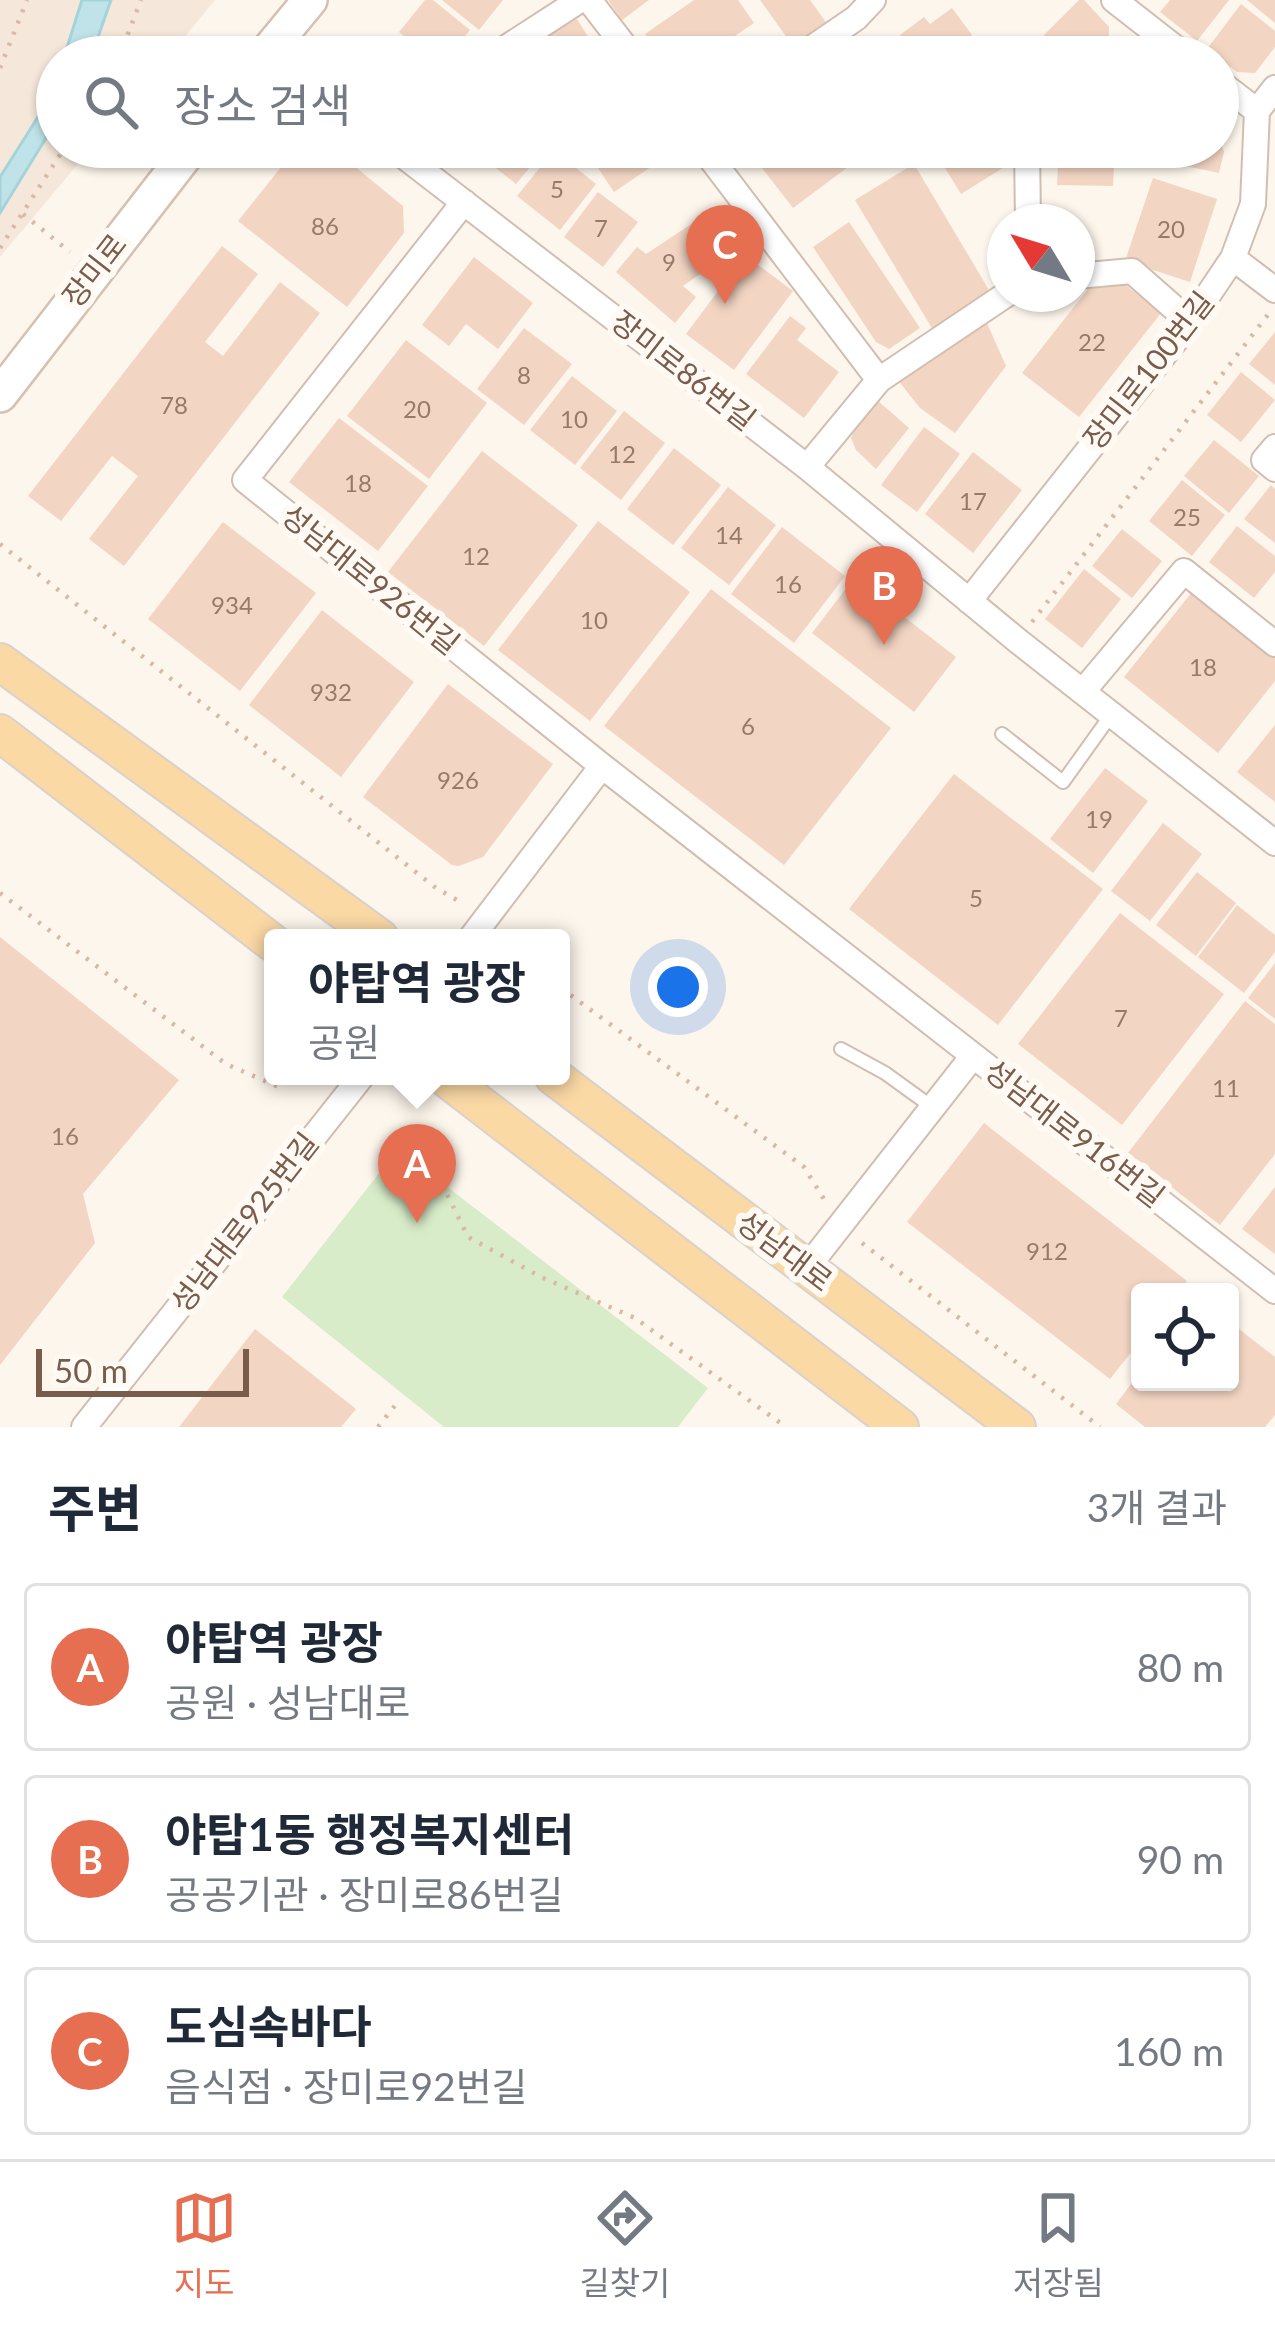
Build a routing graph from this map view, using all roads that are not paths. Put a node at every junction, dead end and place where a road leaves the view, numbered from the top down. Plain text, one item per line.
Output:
1 (310, 0) edge
2 (580, 0) edge
3 (590, 0) edge
4 (872, 0) edge
5 (1114, 0) edge
6 (283, 36) edge
7 (526, 36) edge
8 (617, 36) edge
9 (830, 36) edge
10 (1160, 36) edge
11 (1275, 88) edge
12 (1239, 97) edge
13 (1257, 111) junction
14 (175, 168) edge
15 (419, 168) edge
16 (718, 168) edge
17 (1027, 168) edge
18 (464, 202) junction
19 (1028, 204) edge
20 (1234, 258) junction
21 (1095, 274) edge
22 (1275, 290) edge
23 (987, 307) edge
24 (1190, 322) junction
25 (879, 380) junction
26 (0, 395) edge
27 (1275, 447) edge
28 (807, 467) junction
29 (1275, 469) edge
30 (969, 601) junction
31 (1275, 644) edge
32 (0, 662) edge
33 (1084, 690) junction
34 (1112, 714) junction
35 (0, 733) edge
36 (1002, 734) dead end
37 (602, 766) junction
38 (1275, 843) edge
39 (368, 929) edge
40 (478, 929) edge
41 (264, 937) edge
42 (841, 1049) dead end
43 (973, 1056) junction
44 (355, 1085) edge
45 (455, 1085) edge
46 (565, 1085) edge
47 (932, 1107) junction
48 (806, 1270) junction
49 (1275, 1291) edge
50 (84, 1427) edge
51 (900, 1427) edge
52 (1017, 1427) edge

1 - 6 street
2 - 7 street
3 - 8 street
4 - 9 street
5 - 10 street
11 - 13 street
12 - 13 street
13 - 20 street, 장미로100번길
14 - 26 street, 장미로
15 - 18 street, 장미로86번길
16 - 25 street
17 - 19 street
18 - 28 street, 장미로86번길
18 - 37 street, 성남대로926번길
20 - 22 street
20 - 24 street, 장미로100번길
21 - 24 street
23 - 25 street
24 - 30 street, 장미로100번길
25 - 28 street
27 - 29 street
28 - 30 street, 장미로86번길
30 - 33 street, 장미로86번길
31 - 33 street
32 - 39 main road
33 - 34 street, 장미로86번길
34 - 36 lane
34 - 38 street, 장미로86번길
35 - 41 main road
37 - 40 street
37 - 43 street
42 - 47 lane
43 - 47 street, 성남대로916번길
43 - 49 street, 성남대로916번길
44 - 50 street, 성남대로925번길
45 - 51 main road
46 - 48 main road, 성남대로
47 - 48 street, 성남대로916번길
48 - 52 main road, 성남대로

